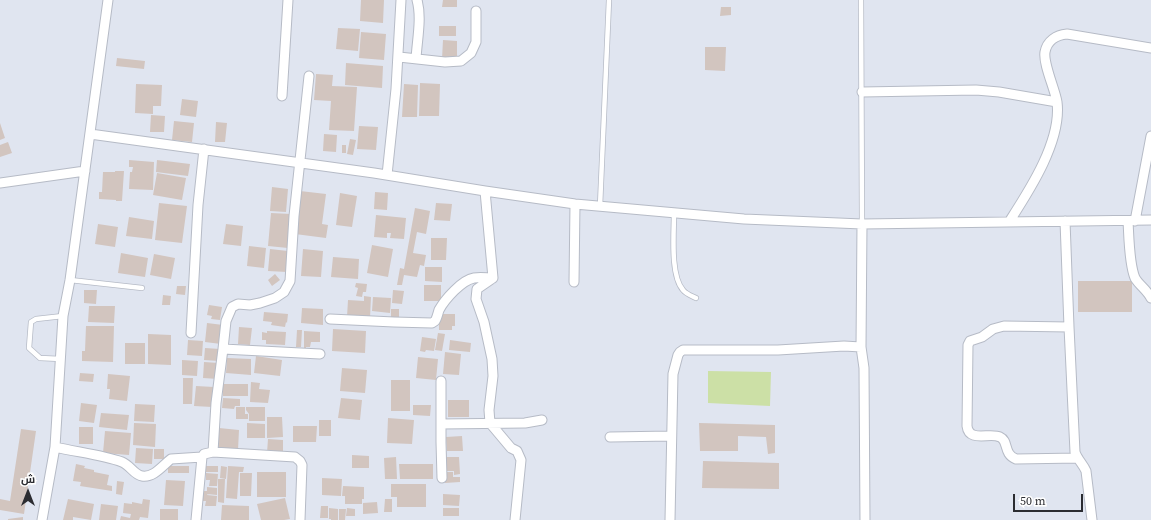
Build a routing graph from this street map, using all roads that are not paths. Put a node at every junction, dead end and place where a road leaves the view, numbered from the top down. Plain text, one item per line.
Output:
1 (108, 0) edge
2 (288, 0) edge
3 (401, 0) edge
4 (416, 0) edge
5 (609, 0) edge
6 (861, 0) edge
7 (476, 11) dead end
8 (1151, 48) edge
9 (399, 57) junction
10 (416, 59) junction
11 (309, 76) dead end
12 (862, 92) junction
13 (282, 96) dead end
14 (1057, 102) junction
15 (90, 134) junction
16 (1151, 136) edge
17 (204, 148) junction
18 (300, 162) junction
19 (85, 171) junction
20 (387, 175) junction
21 (0, 182) edge
22 (485, 191) junction
23 (575, 204) junction
24 (600, 207) junction
25 (674, 213) junction
26 (1150, 219) edge
27 (1132, 221) junction
28 (1009, 222) junction
29 (1065, 222) junction
30 (862, 224) junction
31 (493, 278) junction
32 (70, 280) junction
33 (574, 282) dead end
34 (142, 288) dead end
35 (696, 298) dead end
36 (1151, 298) edge
37 (63, 316) junction
38 (330, 319) dead end
39 (1069, 327) junction
40 (191, 333) dead end
41 (861, 347) junction
42 (223, 349) junction
43 (320, 354) dead end
44 (61, 359) junction
45 (441, 381) dead end
46 (542, 420) dead end
47 (441, 424) junction
48 (490, 424) junction
49 (671, 436) junction
50 (610, 437) dead end
51 (55, 447) junction
52 (213, 452) junction
53 (202, 457) junction
54 (1078, 458) junction
55 (442, 478) dead end
56 (42, 520) edge
57 (196, 520) edge
58 (300, 520) edge
59 (515, 520) edge
60 (670, 520) edge
61 (865, 520) edge
62 (1092, 520) edge

1 - 15 street
2 - 13 street
3 - 9 street
4 - 10 street
5 - 24 lane
6 - 12 lane
7 - 10 street
8 - 14 street
9 - 10 street
9 - 20 street
11 - 18 street
12 - 14 street
12 - 30 lane
14 - 28 street
15 - 17 street
15 - 19 street
16 - 27 street
17 - 18 street
17 - 40 street
18 - 20 street
18 - 42 street
19 - 21 street
19 - 32 street
20 - 22 street
22 - 23 street
22 - 31 street
23 - 24 street
23 - 33 street
24 - 25 street
25 - 30 street
25 - 35 lane
26 - 27 street
27 - 29 street
27 - 36 street
28 - 29 street
28 - 30 street
29 - 39 street
30 - 41 street
31 - 38 street
31 - 48 street
32 - 34 lane
32 - 37 street
37 - 44 street
37 - 44 lane
39 - 54 street
39 - 54 street
41 - 49 street
41 - 61 street
42 - 43 street
42 - 52 street
44 - 51 street
45 - 47 street
46 - 48 street
47 - 48 street
47 - 55 street
48 - 59 street
49 - 50 street
49 - 60 street
51 - 53 street
51 - 56 street
52 - 53 street
52 - 58 street
53 - 57 street
54 - 62 street

